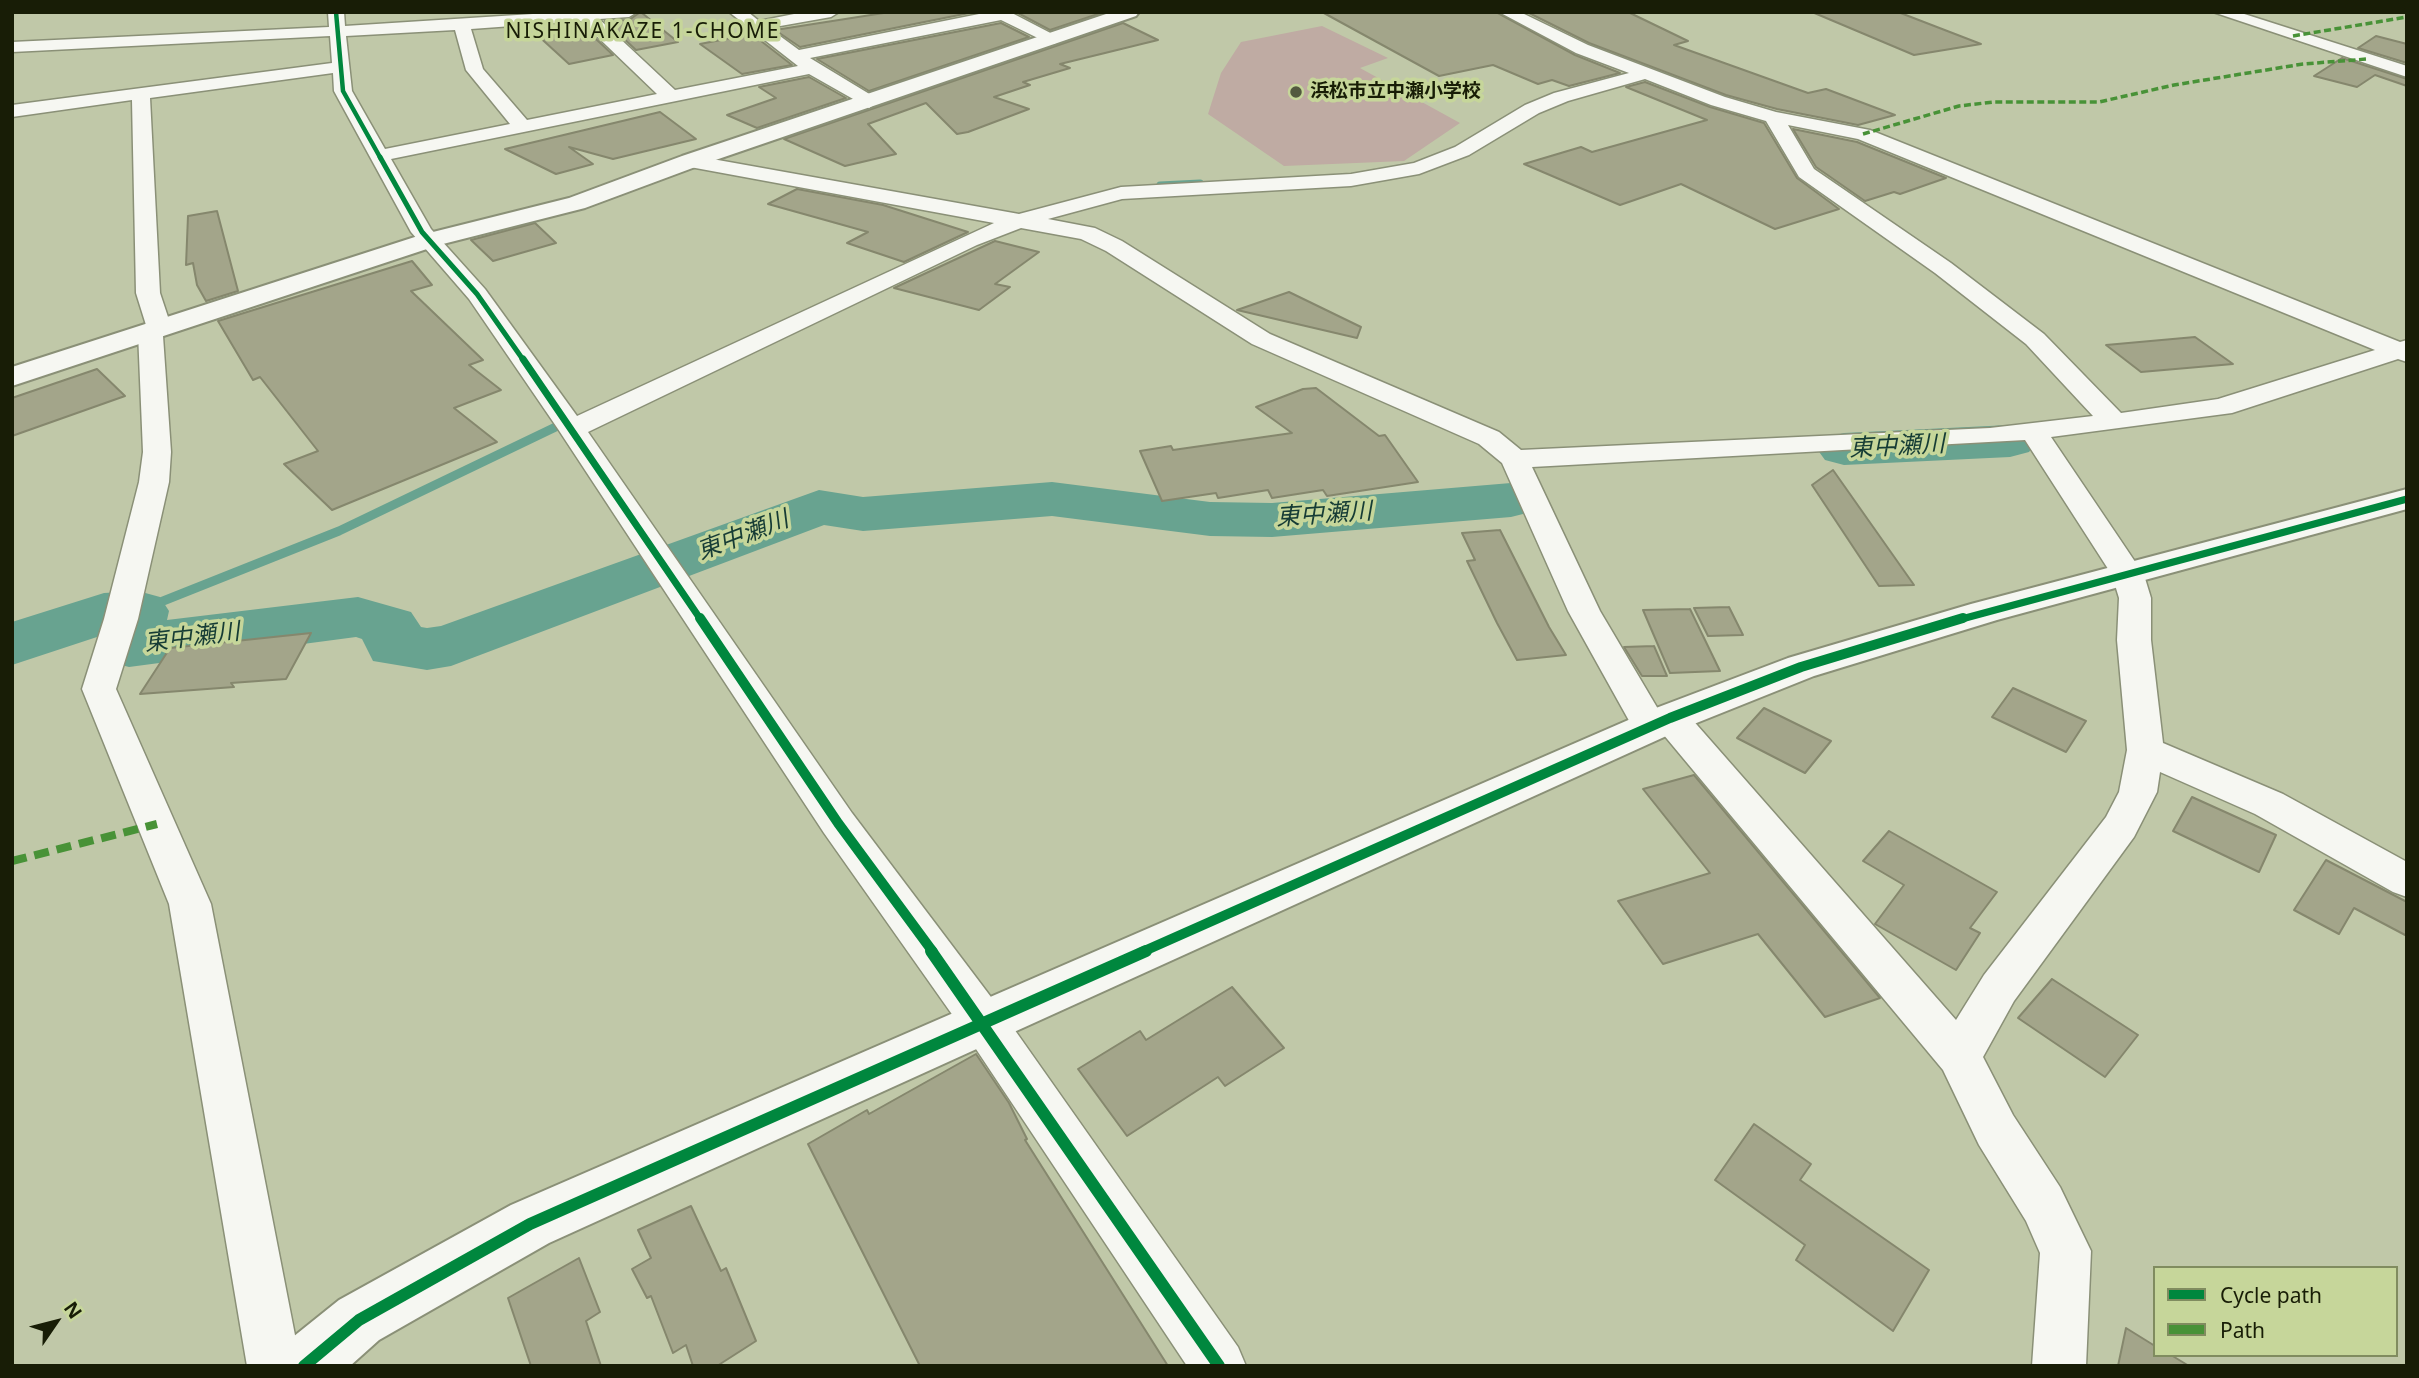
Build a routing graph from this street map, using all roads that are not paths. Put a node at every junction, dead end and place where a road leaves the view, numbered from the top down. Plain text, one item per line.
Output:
1 (629, 12) edge
2 (737, 12) edge
3 (831, 12) edge
4 (1130, 12) edge
5 (1507, 12) edge
6 (2221, 12) edge
7 (1000, 14) edge
8 (586, 16) junction
9 (336, 21) edge
10 (462, 25) junction
11 (756, 26) junction
12 (1054, 39) junction
13 (17, 55) edge
14 (796, 56) junction
15 (339, 66) junction
16 (812, 68) junction
17 (2407, 72) edge
18 (1645, 74) junction
19 (141, 94) junction
20 (670, 96) junction
21 (869, 102) junction
22 (12, 111) edge
23 (1773, 117) junction
24 (522, 126) junction
25 (379, 156) junction
26 (690, 161) junction
27 (1018, 221) junction
28 (430, 240) junction
29 (155, 330) junction
30 (2405, 351) edge
31 (12, 377) edge
32 (2115, 422) junction
33 (568, 424) junction
34 (2033, 431) junction
35 (1514, 459) junction
36 (2407, 499) edge
37 (2129, 575) junction
38 (1660, 722) junction
39 (2145, 750) junction
40 (2407, 881) edge
41 (984, 1023) junction
42 (1959, 1056) junction
43 (274, 1366) edge
44 (304, 1366) edge
45 (1219, 1366) edge
46 (2059, 1366) edge

1 - 8 street
2 - 11 street
3 - 11 street
4 - 12 street
5 - 18 street
6 - 17 street
7 - 12 street
7 - 14 street
8 - 10 street
8 - 20 street
9 - 10 street
9 - 13 street
9 - 15 street
10 - 24 street
11 - 14 street
12 - 21 street
14 - 16 street
15 - 19 street
15 - 25 street
16 - 20 street
16 - 21 street
18 - 23 street
18 - 27 street
19 - 22 street
19 - 29 street
20 - 24 street
21 - 26 street
23 - 30 street
23 - 32 street
24 - 25 street
25 - 28 street
26 - 27 street
26 - 28 street
27 - 33 street
27 - 35 street
28 - 29 street
28 - 33 street
29 - 31 street
29 - 43 street
30 - 32 street
32 - 34 street
33 - 41 street
34 - 35 street
34 - 37 street
35 - 38 street
36 - 37 street
37 - 38 street
37 - 39 street
38 - 41 street
38 - 42 street
39 - 40 street
39 - 42 street
41 - 44 street
41 - 45 street
42 - 46 street

